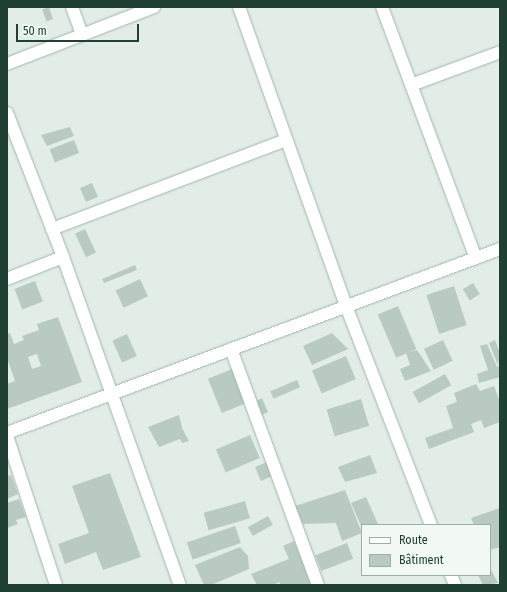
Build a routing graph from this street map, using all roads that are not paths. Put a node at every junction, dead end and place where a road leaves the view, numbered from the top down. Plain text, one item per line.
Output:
1 (72, 7) edge
2 (154, 7) edge
3 (239, 7) edge
4 (382, 7) edge
5 (82, 35) junction
6 (500, 52) edge
7 (7, 64) edge
8 (411, 86) junction
9 (7, 113) edge
10 (286, 140) junction
11 (52, 229) junction
12 (500, 249) edge
13 (63, 257) junction
14 (476, 258) junction
15 (7, 278) edge
16 (346, 306) junction
17 (230, 349) junction
18 (113, 394) junction
19 (7, 433) edge
20 (7, 436) edge
21 (432, 524) edge
22 (56, 585) edge
23 (180, 585) edge
24 (318, 585) edge

1 - 5 street
2 - 5 street
3 - 10 street
4 - 8 street
5 - 7 street
6 - 8 street
8 - 14 street
9 - 11 street
10 - 11 street
10 - 16 street
11 - 13 street
12 - 14 street
13 - 15 street
13 - 18 street
14 - 16 street
16 - 17 street
16 - 21 street
17 - 18 street
17 - 24 street
18 - 19 street
18 - 23 street
20 - 22 street

